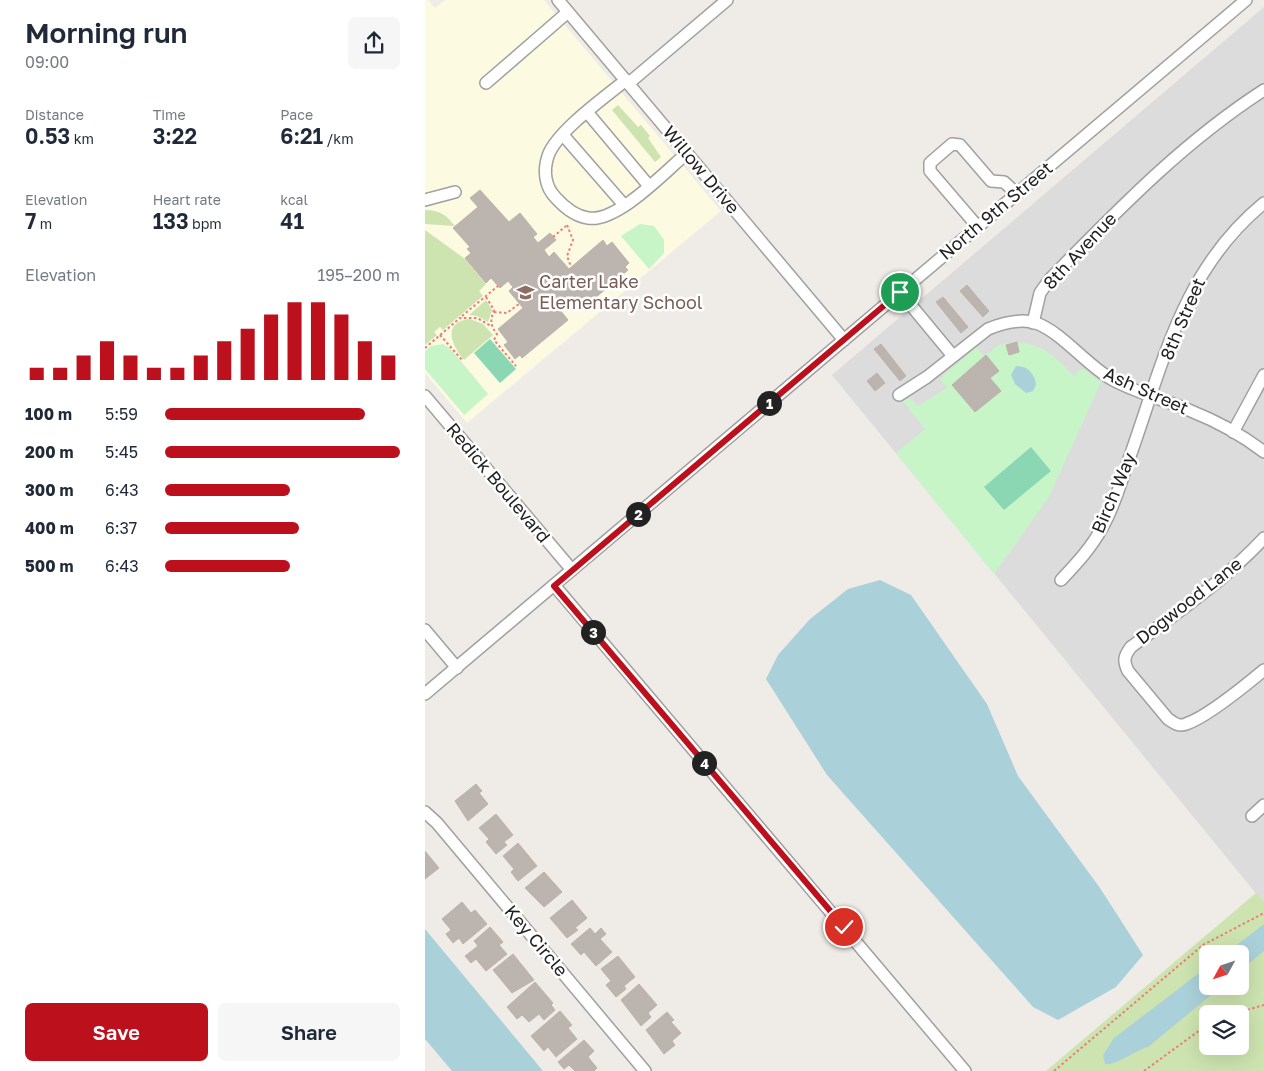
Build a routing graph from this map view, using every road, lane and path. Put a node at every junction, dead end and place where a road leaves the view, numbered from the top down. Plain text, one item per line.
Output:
1 (558, 0) edge
2 (727, 0) edge
3 (1246, 0) edge
4 (568, 12) junction
5 (627, 82) junction
6 (486, 83) dead end
7 (1264, 90) edge
8 (587, 112) junction
9 (563, 135) junction
10 (687, 153) junction
11 (649, 186) junction
12 (455, 192) dead end
13 (1017, 194) junction
14 (425, 200) edge
15 (1264, 204) edge
16 (624, 205) junction
17 (569, 221) dead end
18 (567, 225) junction
19 (977, 227) junction
20 (553, 237) dead end
21 (571, 267) dead end
22 (498, 286) dead end
23 (900, 292) junction
24 (486, 297) junction
25 (519, 304) dead end
26 (493, 312) junction
27 (461, 318) junction
28 (1033, 323) junction
29 (491, 326) junction
30 (440, 335) junction
31 (844, 340) junction
32 (425, 348) edge
33 (953, 356) junction
34 (463, 361) dead end
35 (516, 366) dead end
36 (1264, 375) edge
37 (899, 395) dead end
38 (425, 396) edge
39 (1152, 396) junction
40 (1233, 432) junction
41 (1264, 452) edge
42 (1264, 538) edge
43 (572, 570) junction
44 (1061, 580) dead end
45 (554, 586) junction
46 (425, 630) edge
47 (457, 668) junction
48 (1264, 670) edge
49 (425, 694) edge
50 (1264, 805) edge
51 (425, 812) edge
52 (1252, 816) dead end
53 (1264, 913) edge
54 (1264, 1004) edge
55 (1249, 1009) edge
56 (1199, 1031) edge
57 (645, 1071) edge
58 (965, 1071) edge
59 (1054, 1071) edge
60 (1144, 1071) edge

1 - 4 street, Willow Drive
2 - 5 street
3 - 13 street, North 9th Street
4 - 5 street, Willow Drive
4 - 6 street
5 - 8 street
5 - 10 street, Willow Drive
7 - 28 street, 8th Avenue
8 - 9 street
8 - 11 street
9 - 16 street
9 - 16 street
10 - 11 street
10 - 31 street, Willow Drive
11 - 16 street
12 - 14 street
13 - 19 street, North 9th Street
13 - 19 street
15 - 39 street, 8th Street
17 - 18 path
18 - 20 path
18 - 21 path
19 - 23 street, North 9th Street
22 - 24 path
23 - 31 street, North 9th Street
23 - 33 street
24 - 26 path
24 - 27 path
25 - 26 path
26 - 29 path
27 - 29 path
27 - 30 path
28 - 33 street
28 - 39 street, Ash Street
29 - 35 path
30 - 32 path
30 - 34 path
31 - 43 street, North 9th Street
33 - 37 street
36 - 40 street
38 - 43 street, Redick Boulevard
39 - 40 street, Ash Street
39 - 44 street, Birch Way
40 - 41 street, Ash Street
42 - 48 street, Dogwood Lane
43 - 45 street, North 9th Street
45 - 47 street, North 9th Street
45 - 58 street
46 - 47 street
47 - 49 street, North 9th Street
50 - 52 street
51 - 57 street, Key Circle
53 - 59 path
54 - 55 path
56 - 60 path

